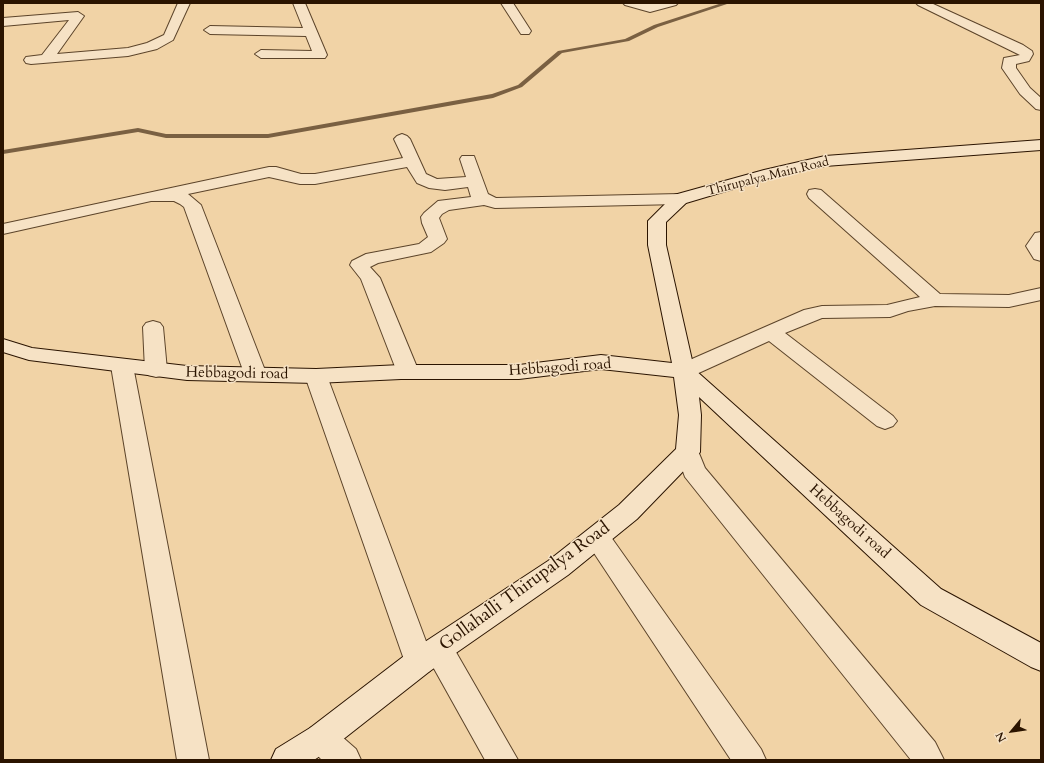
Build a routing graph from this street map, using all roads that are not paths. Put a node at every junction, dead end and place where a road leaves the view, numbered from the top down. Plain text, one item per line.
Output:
1 (184, 3) edge
2 (299, 3) edge
3 (507, 3) edge
4 (629, 3) edge
5 (672, 3) edge
6 (922, 3) edge
7 (3, 22) edge
8 (210, 30) dead end
9 (525, 31) dead end
10 (311, 32) junction
11 (261, 54) dead end
12 (48, 58) junction
13 (31, 60) dead end
14 (1041, 106) edge
15 (402, 139) dead end
16 (1041, 145) edge
17 (468, 159) dead end
18 (413, 161) junction
19 (475, 181) junction
20 (164, 194) junction
21 (814, 194) dead end
22 (680, 199) junction
23 (485, 200) junction
24 (3, 229) edge
25 (1041, 238) edge
26 (1041, 255) edge
27 (1041, 294) edge
28 (935, 300) junction
29 (153, 327) dead end
30 (771, 332) junction
31 (3, 345) edge
32 (122, 366) junction
33 (156, 370) junction
34 (684, 371) junction
35 (408, 372) junction
36 (256, 374) junction
37 (316, 376) junction
38 (885, 421) dead end
39 (688, 452) junction
40 (596, 537) junction
41 (429, 656) junction
42 (1041, 658) edge
43 (321, 738) junction
44 (193, 760) edge
45 (287, 760) edge
46 (345, 760) edge
47 (502, 760) edge
48 (750, 760) edge
49 (928, 760) edge

1 - 12 street
2 - 10 street
3 - 9 street
4 - 5 street
6 - 14 street
7 - 12 street
8 - 10 street
10 - 11 street
12 - 13 street
15 - 18 street
16 - 22 street, Thirupalya Main Road
17 - 19 street
18 - 19 street
18 - 20 street
19 - 23 street
20 - 24 street
20 - 36 street
21 - 28 street
22 - 23 street
22 - 34 street, Thirupalya Main Road
23 - 35 street
25 - 26 street
27 - 28 street
28 - 30 street
29 - 33 street
30 - 34 street
30 - 38 street
31 - 32 street, Hebbagodi road
32 - 33 street, Hebbagodi road
32 - 44 street
33 - 36 street, Hebbagodi road
34 - 35 street, Hebbagodi road
34 - 39 street
34 - 42 street, Hebbagodi road
35 - 37 street, Hebbagodi road
36 - 37 street, Hebbagodi road
37 - 41 street
39 - 40 street, Gollahalli Thirupalya Road
39 - 49 street
40 - 41 street, Gollahalli Thirupalya Road
40 - 48 street
41 - 43 street, Gollahalli Thirupalya Road
41 - 47 street
43 - 45 street, Gollahalli Thirupalya Road
43 - 46 street

